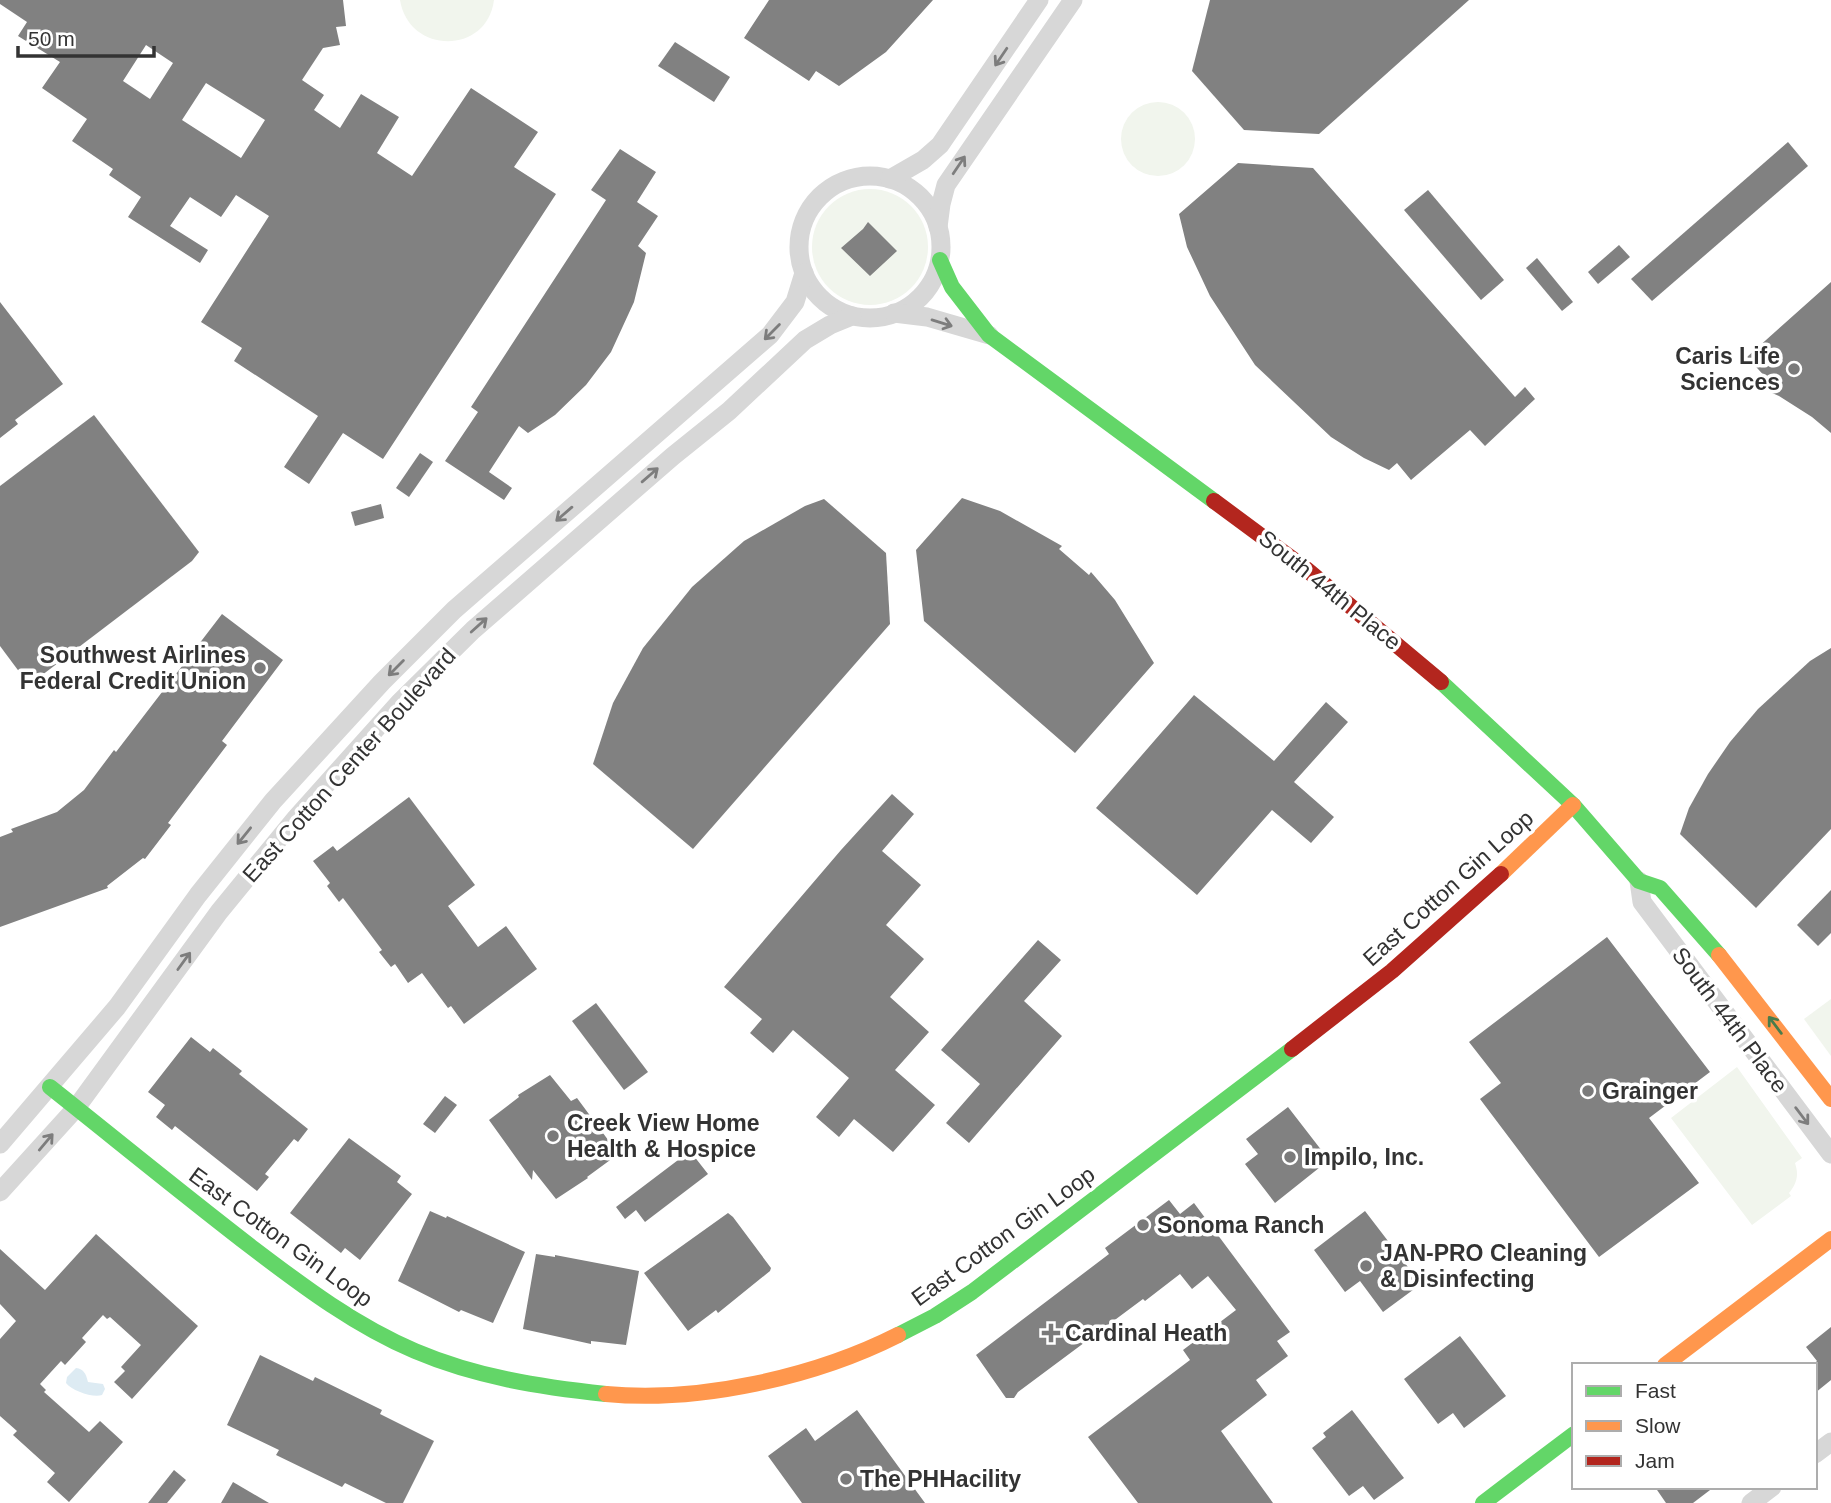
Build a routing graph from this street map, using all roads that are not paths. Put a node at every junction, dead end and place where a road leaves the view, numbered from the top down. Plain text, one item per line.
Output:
1 (1039, 0) edge
2 (1073, 0) edge
3 (890, 179) junction
4 (938, 228) junction
5 (940, 260) junction
6 (804, 273) junction
7 (894, 313) junction
8 (852, 316) junction
9 (989, 335) junction
10 (702, 395) junction
11 (598, 521) junction
12 (1573, 805) junction
13 (1639, 881) junction
14 (50, 1087) junction
15 (1831, 1098) edge
16 (76, 1108) junction
17 (0, 1144) edge
18 (1831, 1154) edge
19 (0, 1192) edge
20 (1831, 1239) edge
21 (1668, 1363) edge
22 (1572, 1436) edge
23 (1769, 1489) edge
24 (1483, 1503) edge
25 (1751, 1503) edge

1 -> 3 street
4 -> 2 street, East Cotton Center Boulevard
3 - 4 street, East Cotton Center Boulevard
3 - 6 street, East Cotton Center Boulevard
4 - 5 street, East Cotton Center Boulevard
5 - 7 street, East Cotton Center Boulevard
5 - 9 street, South 44th Place
6 - 8 street, East Cotton Center Boulevard
6 -> 10 street, East Cotton Center Boulevard
7 - 8 street, East Cotton Center Boulevard
7 -> 9 street, South 44th Place
11 -> 8 street, East Cotton Center Boulevard
9 - 12 street, South 44th Place
10 - 11 street
10 -> 14 street, East Cotton Center Boulevard
16 -> 11 street, East Cotton Center Boulevard
12 - 13 street, South 44th Place
12 - 16 street, East Cotton Gin Loop
15 -> 13 street, South 44th Place
13 -> 18 street, South 44th Place
14 - 16 street, East Cotton Gin Loop
14 - 17 street, East Cotton Center Boulevard
19 -> 16 street, East Cotton Center Boulevard
20 - 21 street
22 - 24 street
23 - 25 street

